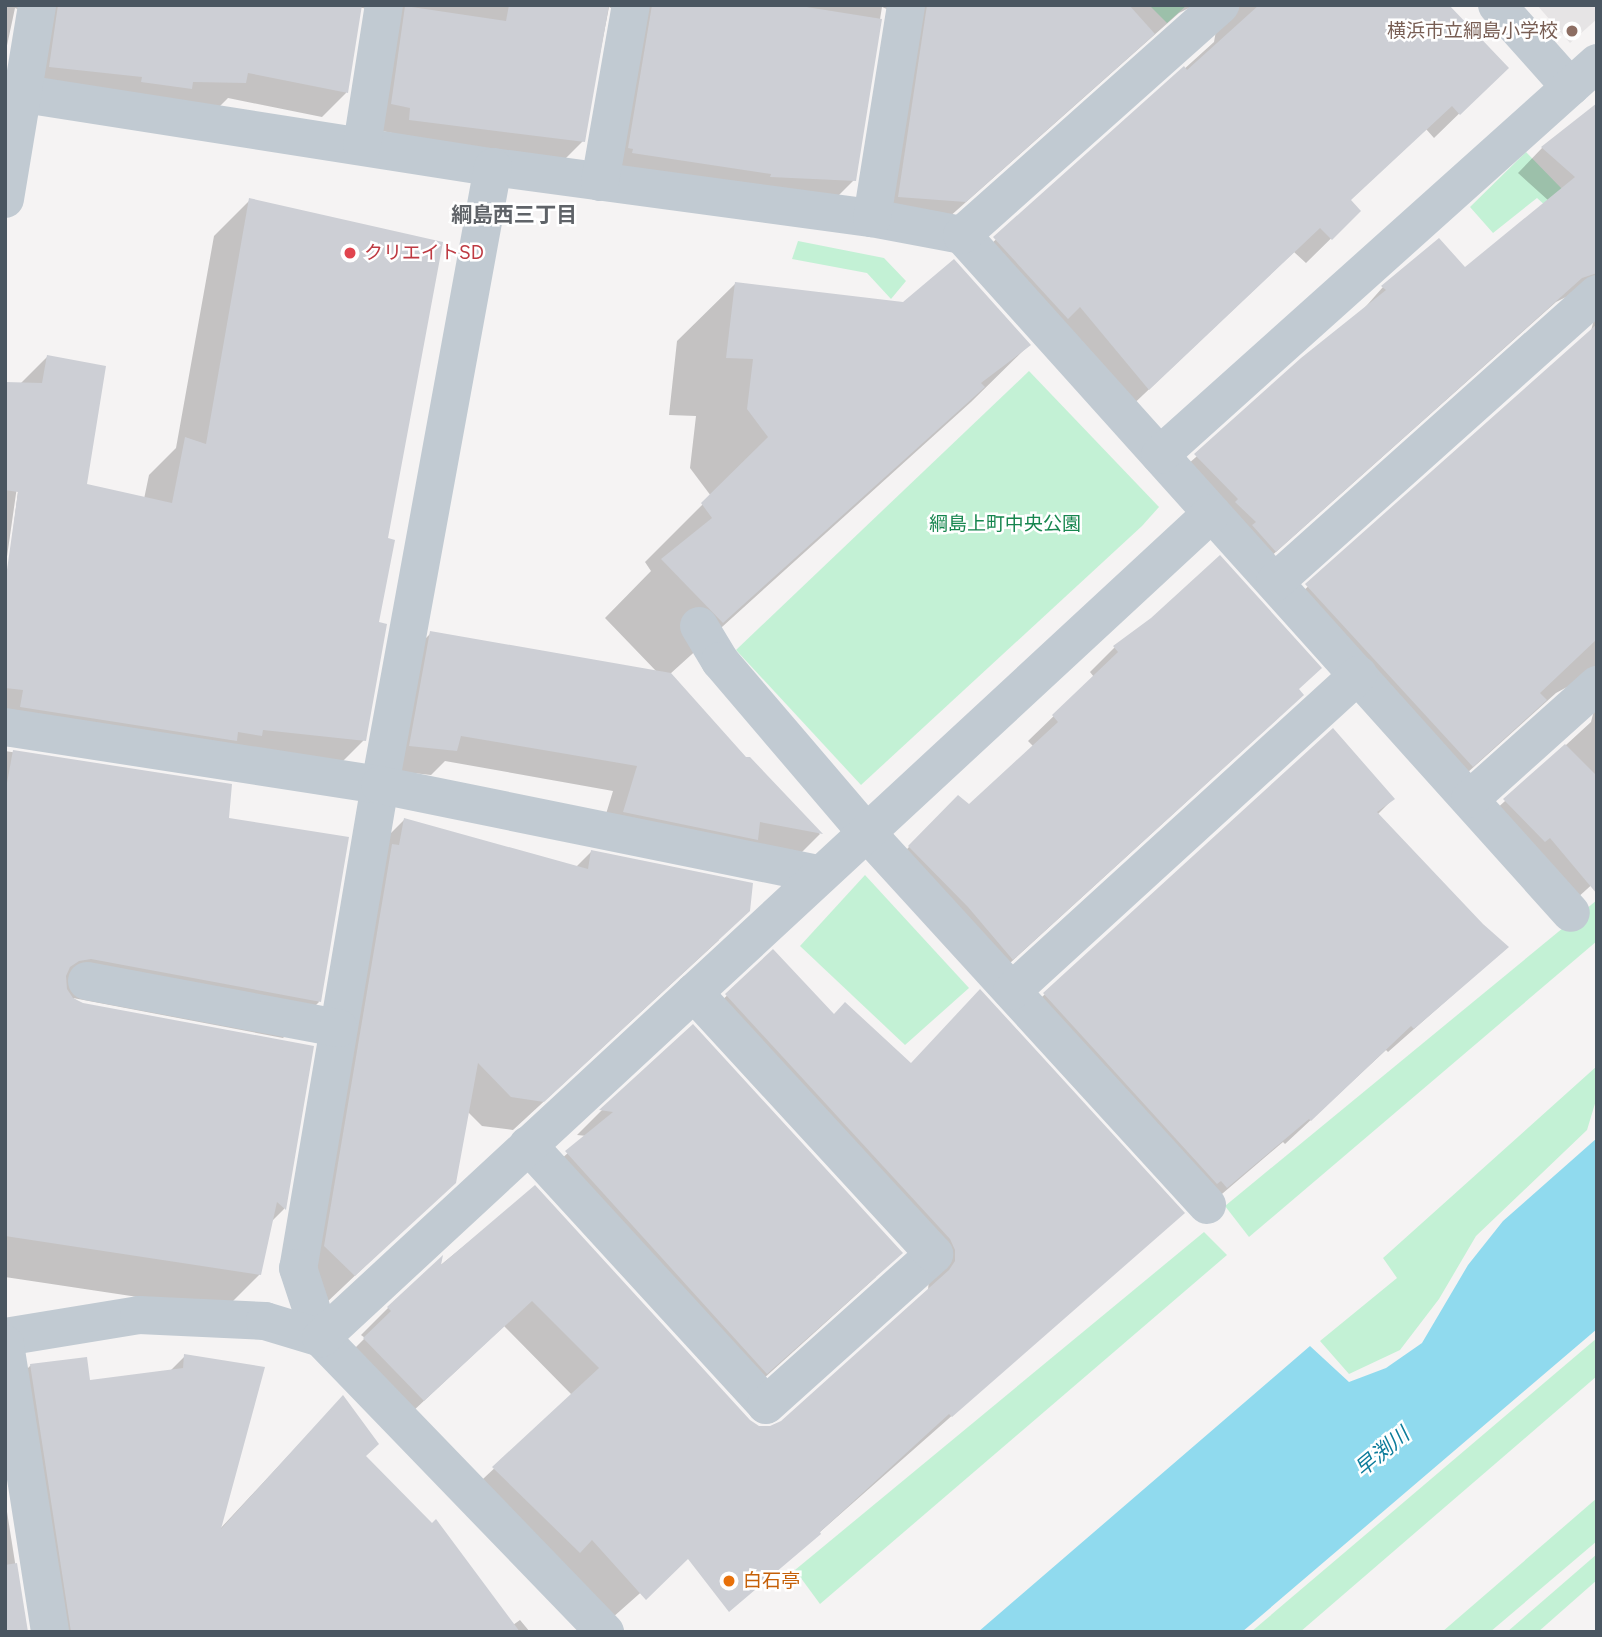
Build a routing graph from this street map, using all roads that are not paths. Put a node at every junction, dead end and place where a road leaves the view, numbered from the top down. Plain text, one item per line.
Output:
1 (37, 5) edge
2 (384, 5) edge
3 (631, 5) edge
4 (906, 5) edge
5 (1220, 5) edge
6 (1497, 5) edge
7 (1583, 75) edge
8 (14, 92) edge
9 (362, 145) junction
10 (493, 167) junction
11 (600, 182) junction
12 (5, 199) edge
13 (872, 218) junction
14 (962, 235) junction
15 (1597, 294) edge
16 (1160, 455) junction
17 (1212, 513) junction
18 (1275, 582) junction
19 (699, 626) dead end
20 (1358, 675) junction
21 (1597, 685) edge
22 (5, 727) edge
23 (380, 785) junction
24 (1469, 799) junction
25 (867, 833) junction
26 (821, 875) junction
27 (1571, 912) dead end
28 (87, 981) dead end
29 (1012, 991) junction
30 (694, 993) junction
31 (339, 1028) junction
32 (528, 1146) junction
33 (1207, 1205) dead end
34 (5, 1337) edge
35 (321, 1338) junction
36 (5, 1345) edge
37 (50, 1632) edge
38 (605, 1632) edge

1 - 8 street
2 - 9 street
3 - 11 street
4 - 13 street
5 - 14 street
6 - 7 street
7 - 16 street
8 - 9 street
8 - 12 street
9 - 10 street
10 - 11 street
10 - 23 street
11 - 13 street
13 - 14 street
14 - 16 street
15 - 18 street
16 - 17 street
17 - 18 street
17 - 25 street
18 - 20 street
19 - 25 street
20 - 24 street
20 - 29 street
21 - 24 street
22 - 23 street
23 - 26 street
23 - 31 street
24 - 27 street
25 - 26 street
25 - 29 street
26 - 30 street
28 - 31 street
29 - 33 street
30 - 32 street
30 - 32 street
31 - 35 street
32 - 35 street
34 - 35 street
35 - 38 street
36 - 37 street

